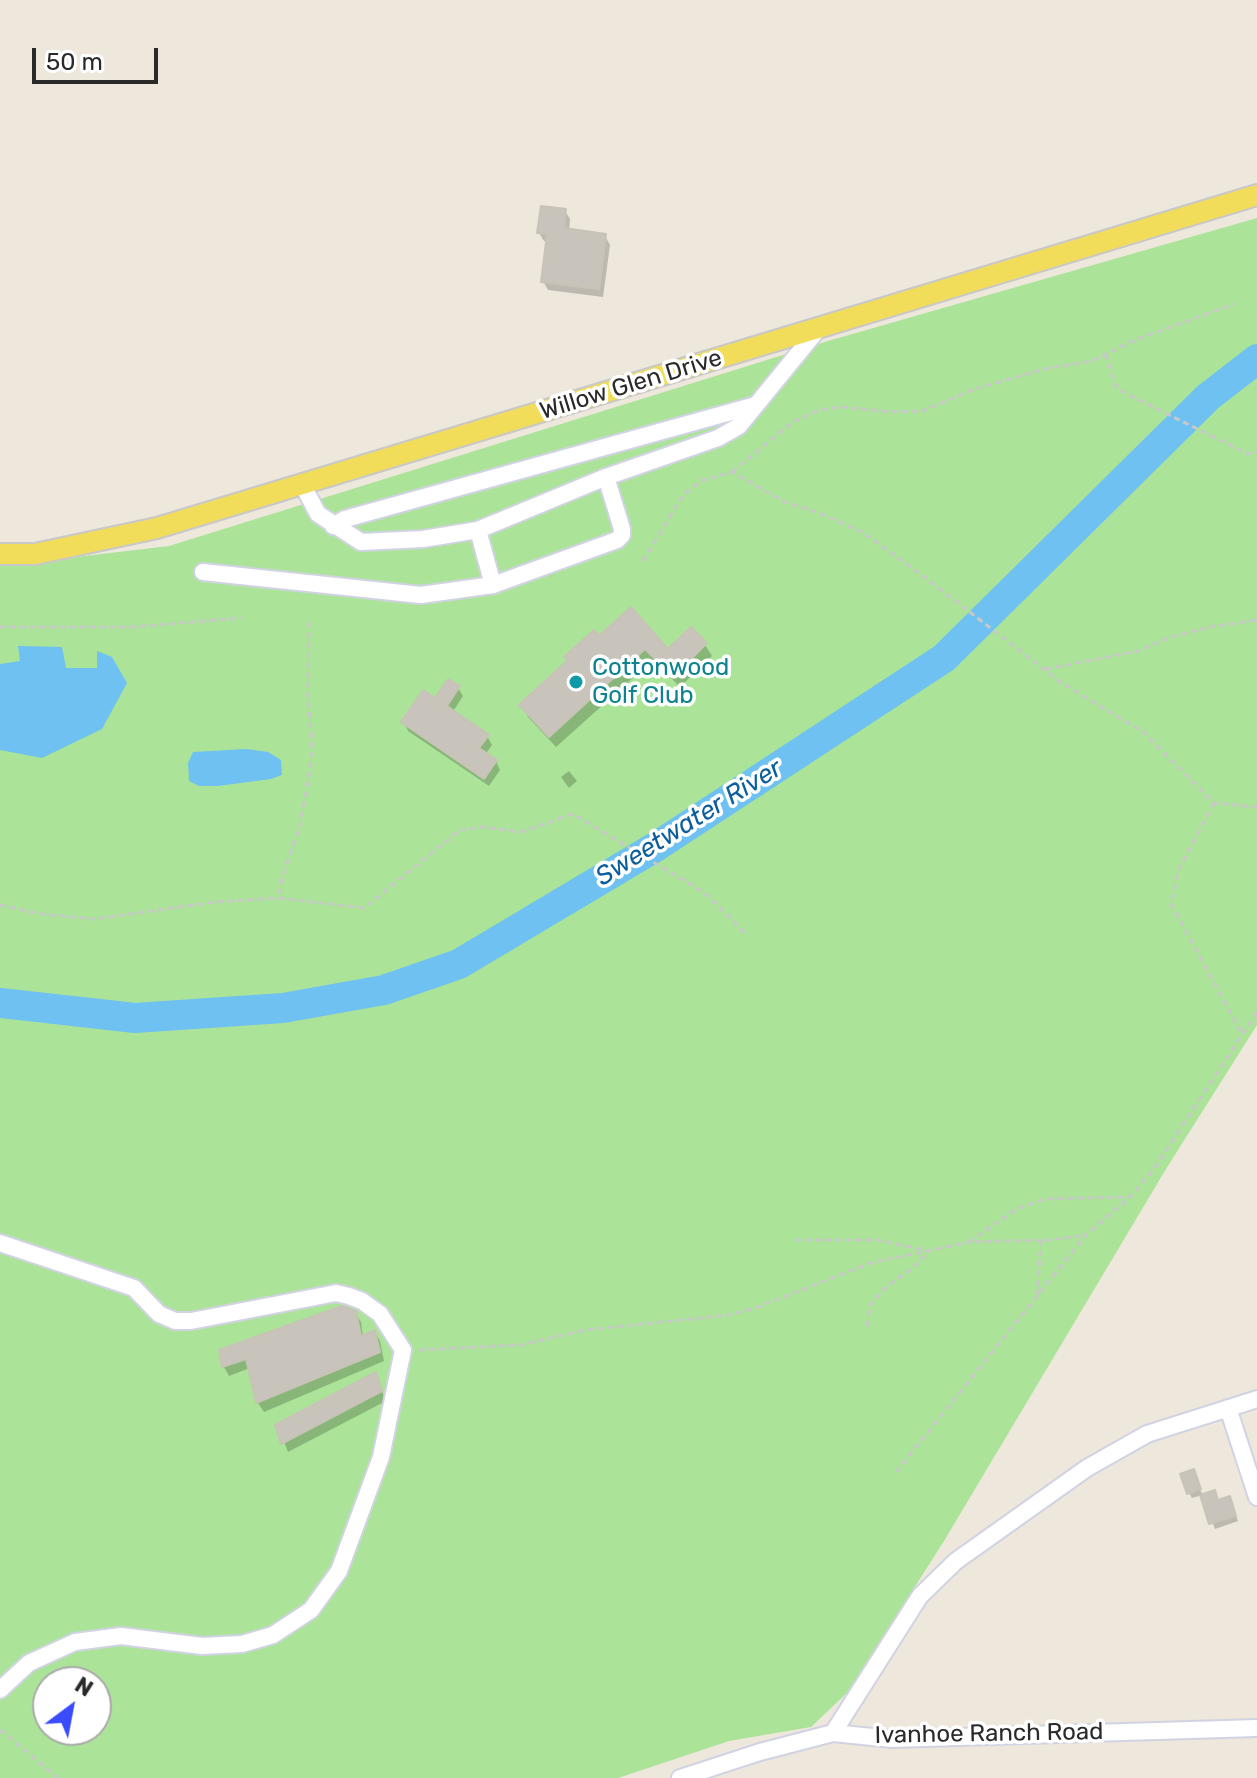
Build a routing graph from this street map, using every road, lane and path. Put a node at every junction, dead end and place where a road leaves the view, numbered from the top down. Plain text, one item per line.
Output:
1 (1257, 195) edge
2 (1234, 304) dead end
3 (819, 328) junction
4 (1106, 354) junction
5 (756, 405) junction
6 (1257, 451) edge
7 (732, 472) junction
8 (606, 477) junction
9 (302, 484) junction
10 (333, 526) junction
11 (478, 530) junction
12 (0, 554) edge
13 (643, 561) dead end
14 (203, 572) dead end
15 (493, 585) junction
16 (241, 618) dead end
17 (1257, 620) edge
18 (309, 622) dead end
19 (0, 627) edge
20 (1046, 669) junction
21 (1214, 803) junction
22 (1257, 807) edge
23 (279, 898) junction
24 (0, 905) edge
25 (745, 933) dead end
26 (1257, 1012) edge
27 (1242, 1034) junction
28 (1130, 1197) junction
29 (1086, 1235) junction
30 (796, 1240) dead end
31 (1041, 1240) junction
32 (969, 1242) junction
33 (0, 1243) edge
34 (929, 1251) junction
35 (1037, 1296) junction
36 (867, 1327) dead end
37 (403, 1350) junction
38 (1257, 1399) edge
39 (1228, 1408) junction
40 (896, 1472) dead end
41 (1257, 1497) edge
42 (0, 1690) edge
43 (1257, 1728) edge
44 (0, 1730) edge
45 (833, 1733) junction
46 (58, 1778) edge
47 (680, 1778) edge

1 - 3 main road, Willow Glen Drive
2 - 4 path
3 - 5 street
3 - 9 main road, Willow Glen Drive
4 - 6 path
4 - 7 path
5 - 8 street
5 - 10 street
7 - 13 path
7 - 20 path
8 - 11 street
8 - 15 street
9 - 10 street
9 - 12 main road, Willow Glen Drive
10 - 11 street
11 - 15 street
14 - 15 street
16 - 19 path
17 - 20 path
18 - 23 path
20 - 21 path
21 - 22 path
21 - 27 path
23 - 24 path
23 - 25 path
26 - 27 path
27 - 28 path
28 - 29 path
28 - 32 path
29 - 31 path
29 - 35 path
30 - 34 path
31 - 32 path
31 - 35 path
32 - 34 path
33 - 37 street
34 - 36 path
34 - 37 path
35 - 40 path
37 - 42 street
38 - 39 street
39 - 41 street
39 - 45 street
43 - 45 street, Ivanhoe Ranch Road
44 - 46 path
45 - 47 street, Ivanhoe Ranch Road

